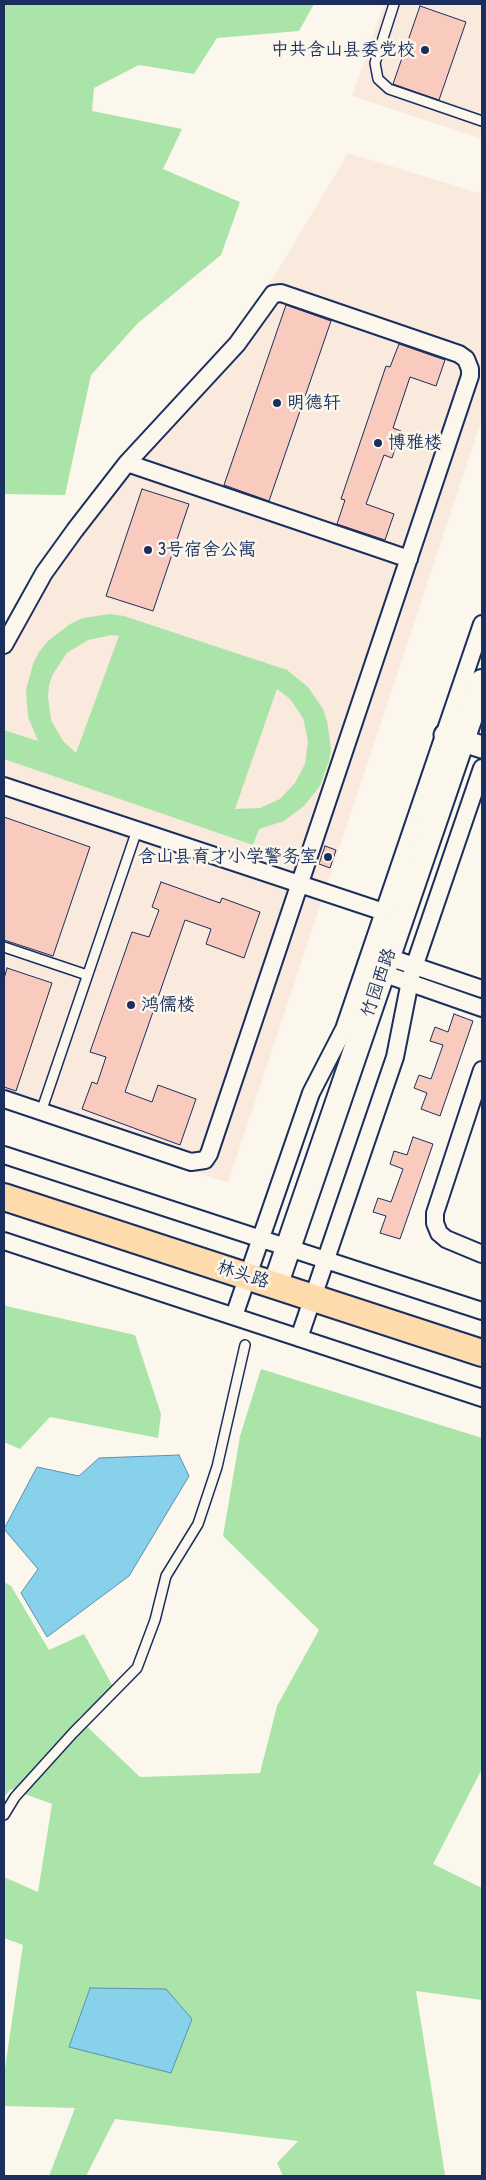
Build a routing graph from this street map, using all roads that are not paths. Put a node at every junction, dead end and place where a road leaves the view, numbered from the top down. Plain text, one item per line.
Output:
1 (394, 4) edge
2 (482, 121) edge
3 (127, 463) junction
4 (409, 559) junction
5 (482, 624) edge
6 (4, 645) edge
7 (482, 682) edge
8 (463, 741) edge
9 (482, 768) edge
10 (4, 786) edge
11 (137, 830) junction
12 (300, 884) junction
13 (401, 917) junction
14 (4, 947) edge
15 (385, 965) junction
16 (414, 966) junction
17 (87, 975) junction
18 (410, 983) junction
19 (482, 990) edge
20 (482, 1008) edge
21 (482, 1070) edge
22 (4, 1099) edge
23 (40, 1112) junction
24 (4, 1154) edge
25 (4, 1197) edge
26 (261, 1238) junction
27 (4, 1241) edge
28 (288, 1247) junction
29 (482, 1254) edge
30 (326, 1260) junction
31 (248, 1276) junction
32 (275, 1286) junction
33 (312, 1298) junction
34 (482, 1311) edge
35 (234, 1316) junction
36 (299, 1338) junction
37 (245, 1345) dead end
38 (482, 1353) edge
39 (482, 1398) edge
40 (4, 1815) edge

1 - 2 lane
3 - 4 street
3 - 4 street
3 - 6 street
4 - 12 street
5 - 8 street
7 - 8 main road, 竹园西路
8 - 13 main road, 竹园西路
8 - 26 street
9 - 16 street
10 - 11 street
11 - 12 street
11 - 17 lane
12 - 13 street
12 - 23 street
13 - 15 main road, 竹园西路
14 - 17 lane
15 - 16 street
15 - 18 street
15 - 28 main road, 竹园西路
16 - 18 street
16 - 19 street
17 - 23 lane
18 - 20 street
18 - 30 street
21 - 29 street
22 - 23 street
24 - 26 street
25 - 31 main road, 林头路
26 - 28 street
26 - 31 street
27 - 35 street
28 - 30 street
28 - 32 main road, 竹园西路
30 - 33 street
30 - 34 street
31 - 32 main road, 林头路
31 - 35 street
32 - 33 main road, 林头路
33 - 36 street
33 - 38 main road, 林头路
35 - 36 street
36 - 39 street
37 - 40 lane

